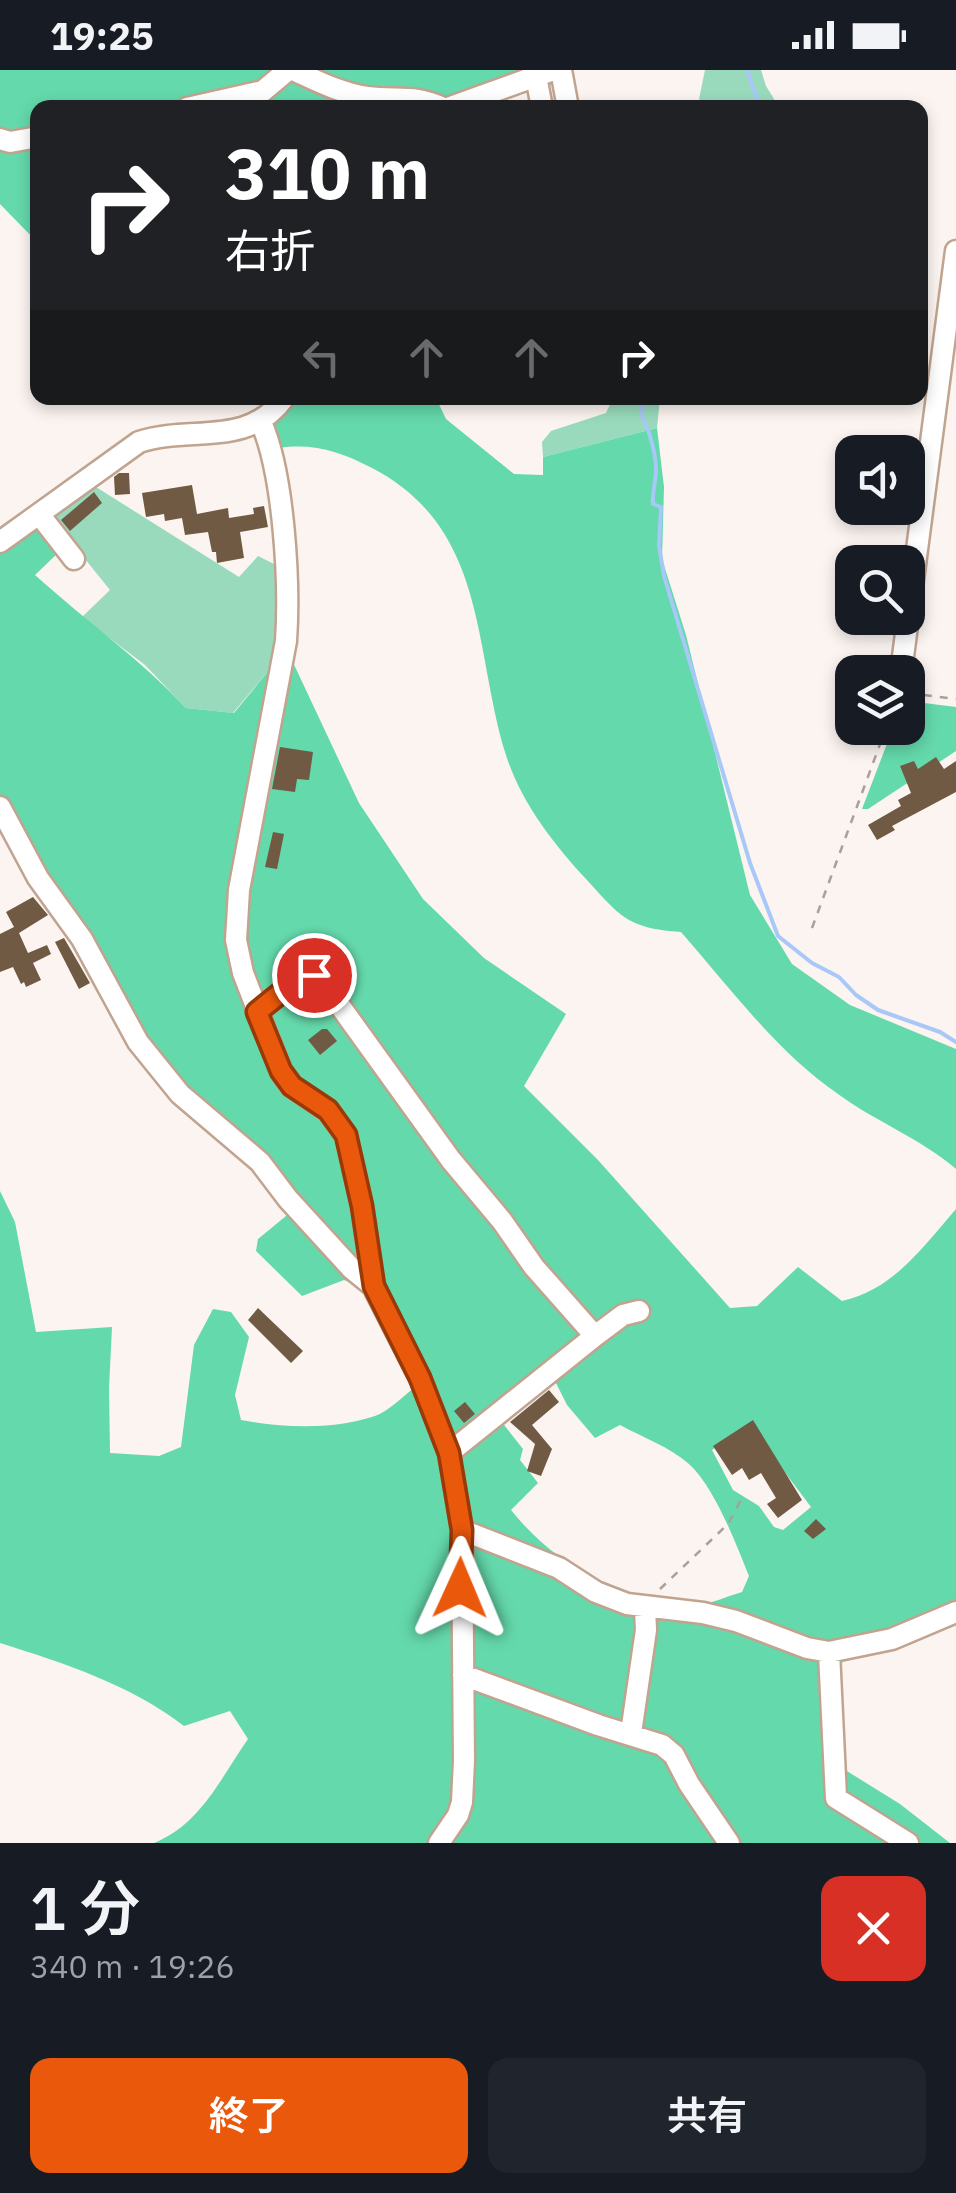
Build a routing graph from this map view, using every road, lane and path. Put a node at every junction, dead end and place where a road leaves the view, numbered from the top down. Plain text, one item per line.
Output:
1 (291, 70) edge
2 (561, 70) edge
3 (544, 73) edge
4 (223, 100) edge
5 (422, 100) edge
6 (479, 100) edge
7 (542, 100) edge
8 (567, 100) edge
9 (30, 138) edge
10 (0, 139) edge
11 (956, 251) edge
12 (277, 405) edge
13 (261, 422) junction
14 (39, 514) junction
15 (0, 542) edge
16 (74, 559) dead end
17 (903, 655) edge
18 (925, 694) edge
19 (956, 699) edge
20 (880, 745) edge
21 (0, 807) edge
22 (812, 928) dead end
23 (257, 1012) junction
24 (374, 1286) junction
25 (639, 1311) dead end
26 (595, 1336) junction
27 (449, 1453) junction
28 (742, 1498) dead end
29 (462, 1530) junction
30 (643, 1608) junction
31 (956, 1612) edge
32 (829, 1652) junction
33 (464, 1675) junction
34 (630, 1733) junction
35 (439, 1843) edge
36 (729, 1843) edge
37 (908, 1843) edge

1 - 4 street
1 - 5 street
2 - 8 street
3 - 6 street
3 - 7 street
9 - 10 street
11 - 17 street
12 - 13 street
13 - 14 street
13 - 23 street
14 - 15 street
14 - 16 street
18 - 19 path
20 - 22 path
21 - 24 street
23 - 24 street
23 - 26 street
24 - 27 street
25 - 26 street
26 - 27 street
27 - 29 street
28 - 30 path
29 - 30 street
29 - 33 street
30 - 32 street
30 - 34 street
31 - 32 street
32 - 37 street
33 - 34 street
33 - 35 street
34 - 36 street

